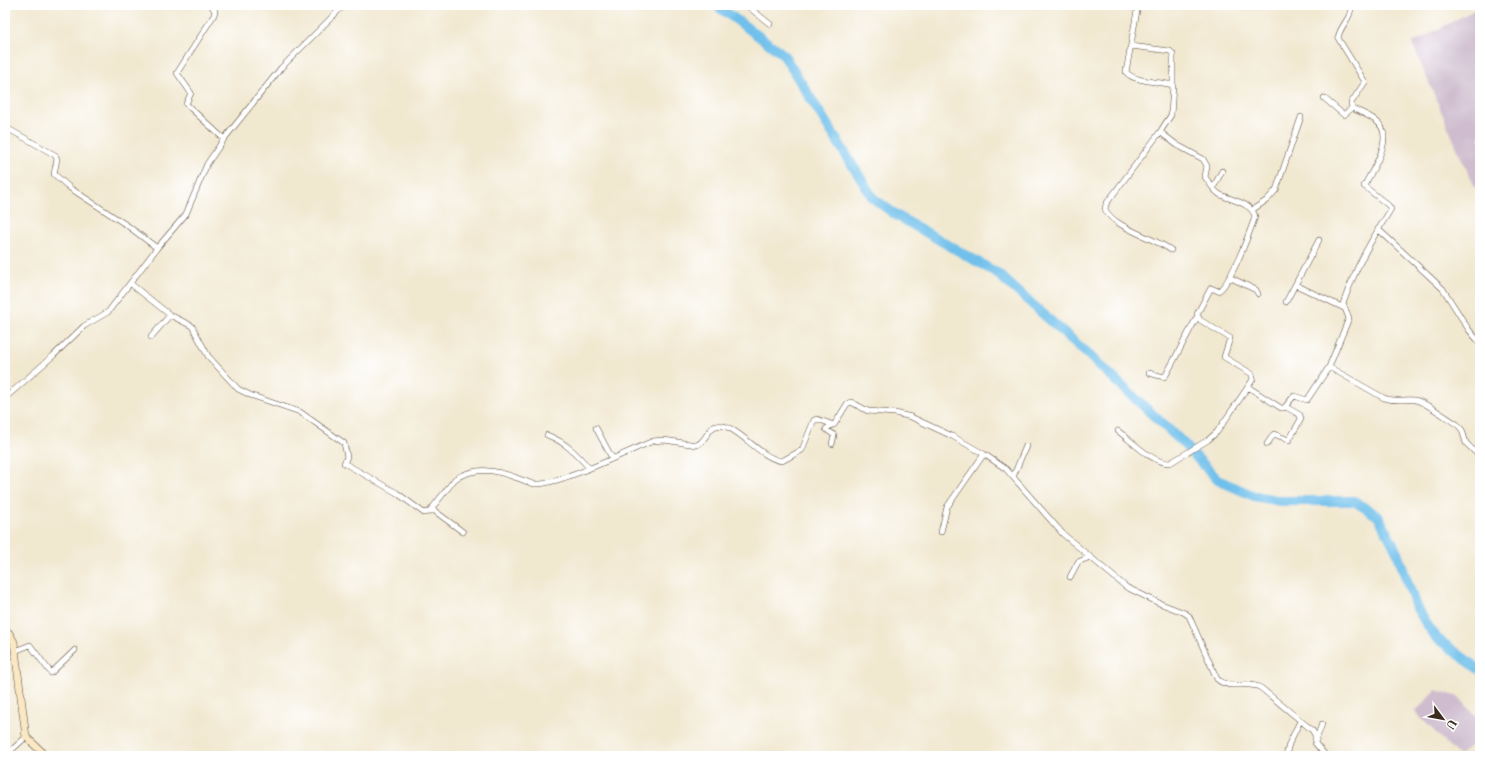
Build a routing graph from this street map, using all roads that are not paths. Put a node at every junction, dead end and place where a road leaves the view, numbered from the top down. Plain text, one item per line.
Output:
1 (210, 5) edge
2 (344, 5) edge
3 (746, 5) edge
4 (1138, 5) edge
5 (1351, 5) edge
6 (770, 24) dead end
7 (1131, 46) junction
8 (1173, 84) junction
9 (1324, 98) dead end
10 (1352, 108) junction
11 (1301, 117) dead end
12 (5, 128) edge
13 (1160, 132) junction
14 (224, 139) junction
15 (1222, 171) dead end
16 (1213, 188) junction
17 (1252, 210) junction
18 (1378, 229) junction
19 (1319, 240) dead end
20 (157, 248) junction
21 (1171, 250) dead end
22 (1228, 277) junction
23 (131, 284) junction
24 (1296, 285) junction
25 (1258, 294) dead end
26 (1286, 302) dead end
27 (1344, 308) junction
28 (170, 315) junction
29 (1197, 317) junction
30 (151, 337) dead end
31 (1480, 343) edge
32 (1329, 367) junction
33 (1149, 373) dead end
34 (1248, 387) junction
35 (5, 398) edge
36 (1286, 407) junction
37 (832, 425) junction
38 (596, 428) dead end
39 (1118, 431) dead end
40 (547, 435) dead end
41 (832, 444) dead end
42 (1267, 444) dead end
43 (1026, 446) dead end
44 (984, 454) junction
45 (1480, 456) edge
46 (612, 458) junction
47 (588, 468) junction
48 (1013, 477) junction
49 (432, 509) junction
50 (462, 532) dead end
51 (941, 532) dead end
52 (1090, 557) junction
53 (1070, 577) dead end
54 (5, 630) edge
55 (75, 650) dead end
56 (15, 651) junction
57 (1300, 721) junction
58 (1322, 724) dead end
59 (26, 737) junction
60 (1315, 742) junction
61 (5, 756) edge
62 (44, 756) edge
63 (1286, 756) edge
64 (1326, 756) edge

1 - 14 street
2 - 14 street
3 - 6 street
4 - 7 street
5 - 10 street
7 - 8 street
7 - 8 street
8 - 13 street
9 - 10 street
10 - 18 street
11 - 17 street
12 - 20 street
13 - 16 street
13 - 21 street
14 - 20 street
15 - 16 street
16 - 17 street
17 - 22 street
18 - 27 street
18 - 31 street
19 - 24 street
20 - 23 street
22 - 25 street
22 - 29 street
23 - 28 street
23 - 35 street
24 - 26 street
24 - 27 street
27 - 32 street
28 - 30 street
28 - 49 street
29 - 33 street
29 - 34 street
32 - 36 street
32 - 45 street
34 - 36 street
34 - 39 street
36 - 42 street
37 - 41 street
37 - 44 street
37 - 46 street
38 - 46 street
40 - 47 street
43 - 48 street
44 - 48 street
44 - 51 street
46 - 47 street
47 - 49 street
48 - 52 street
49 - 50 street
52 - 53 street
52 - 57 street
54 - 56 street
55 - 56 street
56 - 59 street
57 - 60 street
57 - 63 street
58 - 60 street
59 - 61 street
59 - 62 street
60 - 64 street

